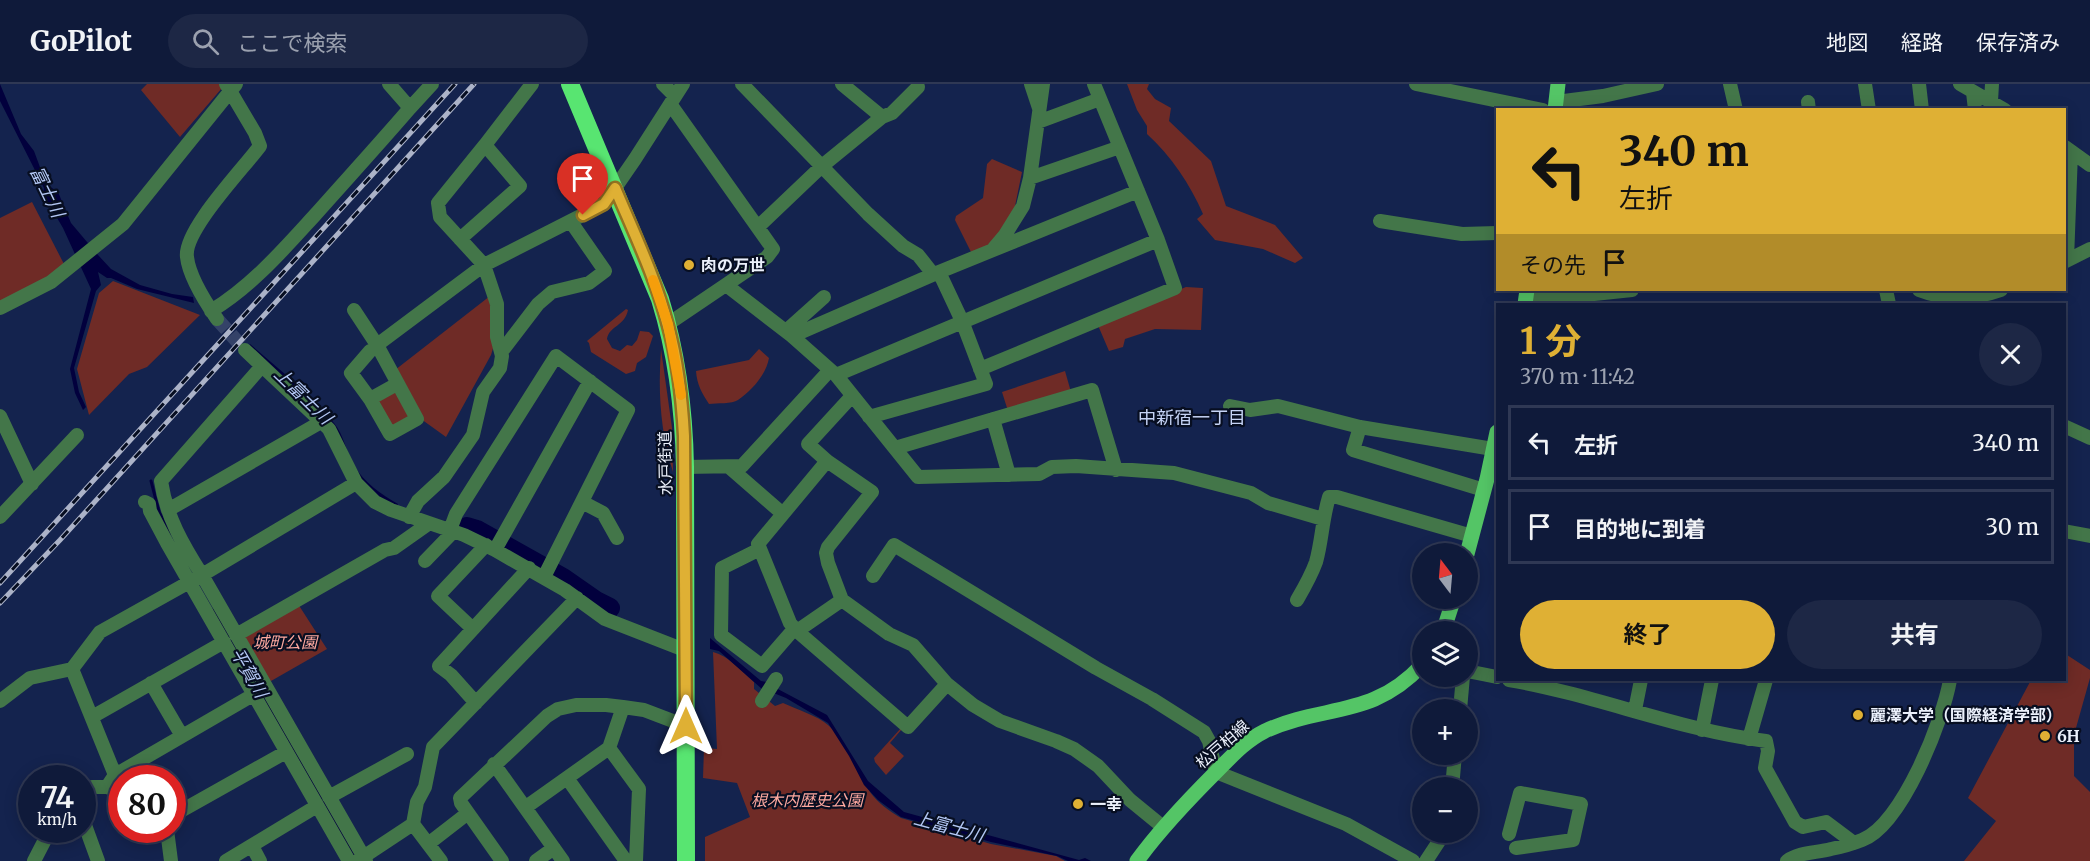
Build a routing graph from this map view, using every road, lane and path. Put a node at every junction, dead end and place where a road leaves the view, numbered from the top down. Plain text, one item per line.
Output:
1 (389, 84) edge
2 (432, 84) edge
3 (532, 84) edge
4 (570, 84) edge
5 (663, 84) edge
6 (684, 84) edge
7 (742, 84) edge
8 (842, 84) edge
9 (1031, 84) edge
10 (1043, 84) edge
11 (1094, 84) edge
12 (1416, 84) edge
13 (1558, 84) edge
14 (1657, 84) edge
15 (1730, 84) edge
16 (1865, 84) edge
17 (1919, 84) edge
18 (1960, 84) edge
19 (1992, 84) edge
20 (231, 86) edge
21 (918, 87) dead end
22 (1973, 92) junction
23 (1100, 99) junction
24 (673, 101) junction
25 (1990, 101) junction
26 (1551, 107) edge
27 (410, 108) junction
28 (1736, 108) edge
29 (1869, 108) edge
30 (1922, 108) edge
31 (1975, 108) edge
32 (2002, 108) edge
33 (882, 117) junction
34 (1039, 117) junction
35 (485, 145) junction
36 (1120, 147) junction
37 (2067, 149) edge
38 (2090, 165) edge
39 (822, 166) junction
40 (1030, 178) junction
41 (615, 188) junction
42 (1138, 191) junction
43 (1380, 221) dead end
44 (571, 222) junction
45 (758, 226) junction
46 (1496, 233) edge
47 (460, 240) junction
48 (1158, 240) junction
49 (2090, 249) edge
50 (991, 252) junction
51 (2066, 261) edge
52 (484, 265) junction
53 (936, 273) junction
54 (726, 285) junction
55 (1622, 291) edge
56 (1923, 291) edge
57 (1993, 291) edge
58 (824, 297) dead end
59 (1526, 297) edge
60 (0, 308) edge
61 (354, 310) dead end
62 (962, 321) junction
63 (668, 324) junction
64 (789, 334) junction
65 (245, 350) tunnel mouth
66 (502, 351) junction
67 (367, 355) junction
68 (268, 366) junction
69 (980, 369) junction
70 (832, 372) junction
71 (590, 381) junction
72 (397, 384) junction
73 (852, 396) junction
74 (370, 399) junction
75 (1230, 406) dead end
76 (0, 417) edge
77 (869, 417) junction
78 (993, 419) junction
79 (321, 422) junction
80 (1360, 427) junction
81 (2066, 427) edge
82 (77, 435) dead end
83 (1496, 436) edge
84 (2090, 438) edge
85 (894, 448) junction
86 (1493, 449) junction
87 (827, 461) junction
88 (685, 467) junction
89 (729, 467) junction
90 (1116, 470) junction
91 (1009, 475) junction
92 (357, 483) junction
93 (32, 484) junction
94 (1490, 484) edge
95 (145, 502) dead end
96 (582, 502) junction
97 (168, 510) junction
98 (412, 512) junction
99 (783, 514) junction
100 (0, 517) edge
101 (1323, 519) junction
102 (428, 524) junction
103 (452, 531) junction
104 (2066, 531) edge
105 (1472, 536) junction
106 (2090, 536) edge
107 (617, 538) dead end
108 (1470, 543) edge
109 (491, 547) junction
110 (760, 549) junction
111 (425, 561) dead end
112 (528, 568) junction
113 (202, 575) junction
114 (873, 576) dead end
115 (544, 577) junction
116 (190, 582) junction
117 (577, 598) junction
118 (842, 600) junction
119 (1297, 600) dead end
120 (473, 629) junction
121 (795, 630) junction
122 (230, 639) junction
123 (687, 651) junction
124 (72, 669) junction
125 (1478, 673) edge
126 (1412, 676) edge
127 (1496, 677) edge
128 (776, 679) dead end
129 (1514, 681) edge
130 (1641, 681) edge
131 (1712, 681) edge
132 (1766, 681) edge
133 (1950, 681) edge
134 (151, 683) junction
135 (947, 684) junction
136 (254, 695) junction
137 (0, 701) edge
138 (762, 701) dead end
139 (476, 703) junction
140 (623, 707) junction
141 (1635, 710) junction
142 (92, 717) junction
143 (686, 726) junction
144 (1702, 730) junction
145 (182, 736) junction
146 (1749, 739) junction
147 (609, 748) junction
148 (286, 752) junction
149 (407, 754) dead end
150 (494, 764) junction
151 (111, 765) edge
152 (132, 765) edge
153 (1216, 772) junction
154 (567, 778) junction
155 (96, 787) edge
156 (107, 787) edge
157 (329, 797) junction
158 (317, 806) junction
159 (526, 807) junction
160 (186, 808) edge
161 (468, 813) junction
162 (413, 824) junction
163 (1163, 827) junction
164 (1509, 834) dead end
165 (43, 843) edge
166 (91, 843) edge
167 (169, 843) edge
168 (1437, 843) edge
169 (1854, 843) junction
170 (428, 844) junction
171 (252, 846) junction
172 (554, 848) junction
173 (1516, 848) dead end
174 (362, 860) edge
175 (34, 861) edge
176 (98, 861) edge
177 (171, 861) edge
178 (225, 861) edge
179 (260, 861) edge
180 (349, 861) edge
181 (441, 861) edge
182 (502, 861) edge
183 (536, 861) edge
184 (563, 861) edge
185 (626, 861) edge
186 (636, 861) edge
187 (686, 861) edge
188 (1137, 861) edge
189 (1413, 861) edge
190 (1426, 861) edge
191 (1787, 861) edge

1 - 27 street
2 - 27 street
3 - 35 street
4 - 41 highway, 水戸街道
5 - 24 street
6 - 24 street
7 - 39 street
8 - 33 street
9 - 34 street
10 - 34 street
11 - 23 street
12 - 26 street
13 - 26 main road
14 - 26 street
15 - 28 street
16 - 29 street
17 - 30 street
18 - 22 street
19 - 25 street
20 - 27 street
20 - 60 street
21 - 33 street
22 - 25 street
22 - 31 street
23 - 34 street
23 - 36 street
24 - 41 street
24 - 45 street
25 - 32 street
33 - 39 street
34 - 40 street
35 - 47 street
35 - 47 street
36 - 40 street
36 - 42 street
37 - 38 street
37 - 51 street
39 - 45 street
39 - 53 street
40 - 50 street
41 - 44 street
41 - 63 highway, 水戸街道
42 - 48 street
42 - 50 street
43 - 46 street
44 - 52 street
44 - 66 street
45 - 54 street
47 - 52 street
48 - 62 street
48 - 69 street
49 - 51 street
50 - 53 street
52 - 66 street
52 - 67 street
53 - 62 street
53 - 64 street
54 - 63 street
54 - 64 street
55 - 59 street
56 - 57 street
58 - 64 street
61 - 67 street
62 - 69 street
62 - 70 street
63 - 88 highway, 水戸街道
64 - 70 street
65 - 68 street
66 - 98 street
67 - 72 street
67 - 74 street
68 - 79 street
68 - 97 street
69 - 77 street
70 - 73 street
70 - 89 street
71 - 96 street
71 - 103 street
71 - 109 street
72 - 74 street
72 - 74 street
73 - 77 street
73 - 87 street
75 - 80 street
76 - 93 street
77 - 85 street
78 - 85 street
78 - 90 street
78 - 91 street
79 - 92 street
79 - 97 street
80 - 86 street
80 - 94 street
81 - 84 street
82 - 93 street
83 - 86 main road
85 - 91 street
86 - 94 main road
87 - 99 street
87 - 118 street
88 - 89 street
88 - 123 highway, 水戸街道
89 - 99 street
90 - 91 street
90 - 101 street
92 - 98 street
92 - 113 street
93 - 100 street
94 - 105 main road
95 - 116 street
96 - 107 street
96 - 115 street
97 - 113 street
98 - 102 street
99 - 110 street
101 - 105 street
101 - 119 street
102 - 103 street
102 - 122 street
103 - 109 street
103 - 111 street
104 - 106 street
105 - 108 main road
109 - 112 street
109 - 120 street
110 - 121 street
110 - 121 street
112 - 115 street
112 - 120 street
113 - 116 street
113 - 122 street
114 - 153 street
115 - 117 street
116 - 122 street
116 - 124 street
117 - 123 street
117 - 139 street
118 - 121 street
118 - 135 street
120 - 139 street
121 - 135 street
122 - 134 street
122 - 136 street
122 - 157 street
123 - 143 highway, 水戸街道
124 - 137 street
124 - 142 street
125 - 127 street
126 - 153 main road, 松戸柏線
128 - 138 street
129 - 141 street
130 - 141 street
131 - 144 street
132 - 146 street
133 - 169 street
134 - 142 street
134 - 145 street
135 - 163 street
136 - 145 street
136 - 148 street
139 - 162 street
140 - 143 street
140 - 147 street
140 - 150 street
141 - 144 street
142 - 151 street
143 - 187 highway, 水戸街道
144 - 146 street
145 - 152 street
146 - 169 street
147 - 154 street
147 - 186 street
148 - 158 street
148 - 160 street
149 - 157 street
150 - 159 street
150 - 161 street
153 - 163 main road, 松戸柏線
153 - 189 street
154 - 159 street
154 - 185 street
155 - 156 street
157 - 174 street
158 - 171 street
158 - 180 street
159 - 172 street
161 - 170 street
161 - 182 street
162 - 170 street
162 - 174 street
163 - 188 main road, 松戸柏線
164 - 173 street
165 - 175 street
166 - 176 street
167 - 177 street
168 - 190 street
169 - 191 street
170 - 181 street
171 - 178 street
171 - 179 street
172 - 183 street
172 - 184 street

